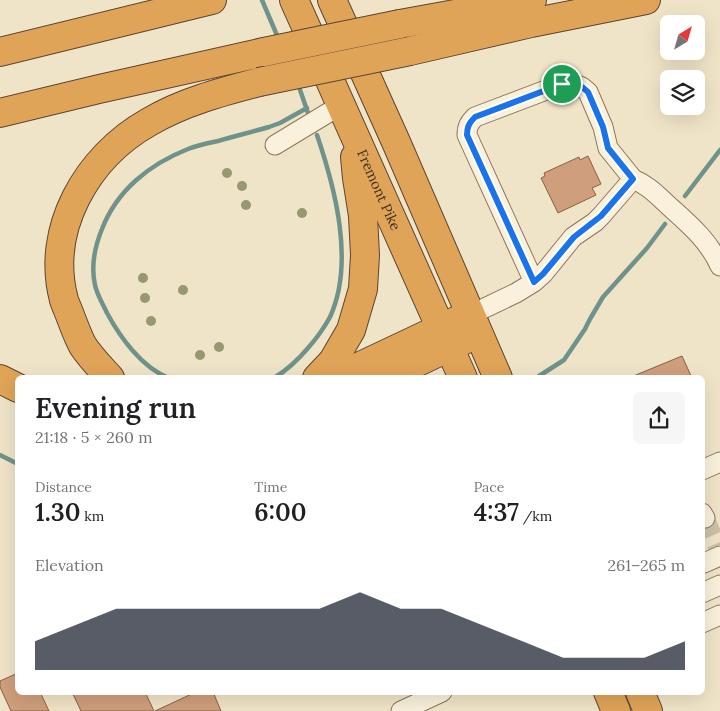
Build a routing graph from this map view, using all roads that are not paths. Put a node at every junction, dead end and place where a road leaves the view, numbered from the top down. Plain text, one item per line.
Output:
1 (212, 0) edge
2 (294, 0) edge
3 (332, 0) edge
4 (532, 0) edge
5 (646, 0) edge
6 (0, 52) edge
7 (341, 105) junction
8 (0, 113) edge
9 (354, 135) junction
10 (275, 145) dead end
11 (370, 171) junction
12 (633, 179) junction
13 (720, 266) edge
14 (534, 282) junction
15 (474, 324) junction
16 (445, 338) junction
17 (107, 375) edge
18 (320, 375) edge
19 (343, 375) edge
20 (389, 375) edge
21 (462, 375) edge
22 (497, 375) edge
23 (0, 379) edge
24 (15, 386) edge
25 (720, 462) edge
26 (705, 469) edge
27 (720, 586) edge
28 (705, 592) edge
29 (720, 615) edge
30 (705, 622) edge
31 (436, 695) edge
32 (609, 695) edge
33 (641, 695) edge
34 (401, 711) edge
35 (616, 711) edge
36 (648, 711) edge

1 - 6 highway
2 - 7 highway, Fremont Pike
3 - 15 highway
4 - 8 highway, bridge
5 - 17 highway, bridge
7 - 9 highway, Fremont Pike
7 - 10 street
9 - 11 highway, Fremont Pike
9 - 18 highway
11 - 15 highway
11 - 16 highway, Fremont Pike
12 - 13 street
12 - 14 street
12 - 14 street
14 - 15 street
15 - 16 highway
15 - 22 highway
16 - 19 highway
16 - 20 highway
16 - 21 highway, Fremont Pike
23 - 24 highway
25 - 26 street
27 - 28 street
29 - 30 street
31 - 34 street
32 - 35 highway
33 - 36 highway

